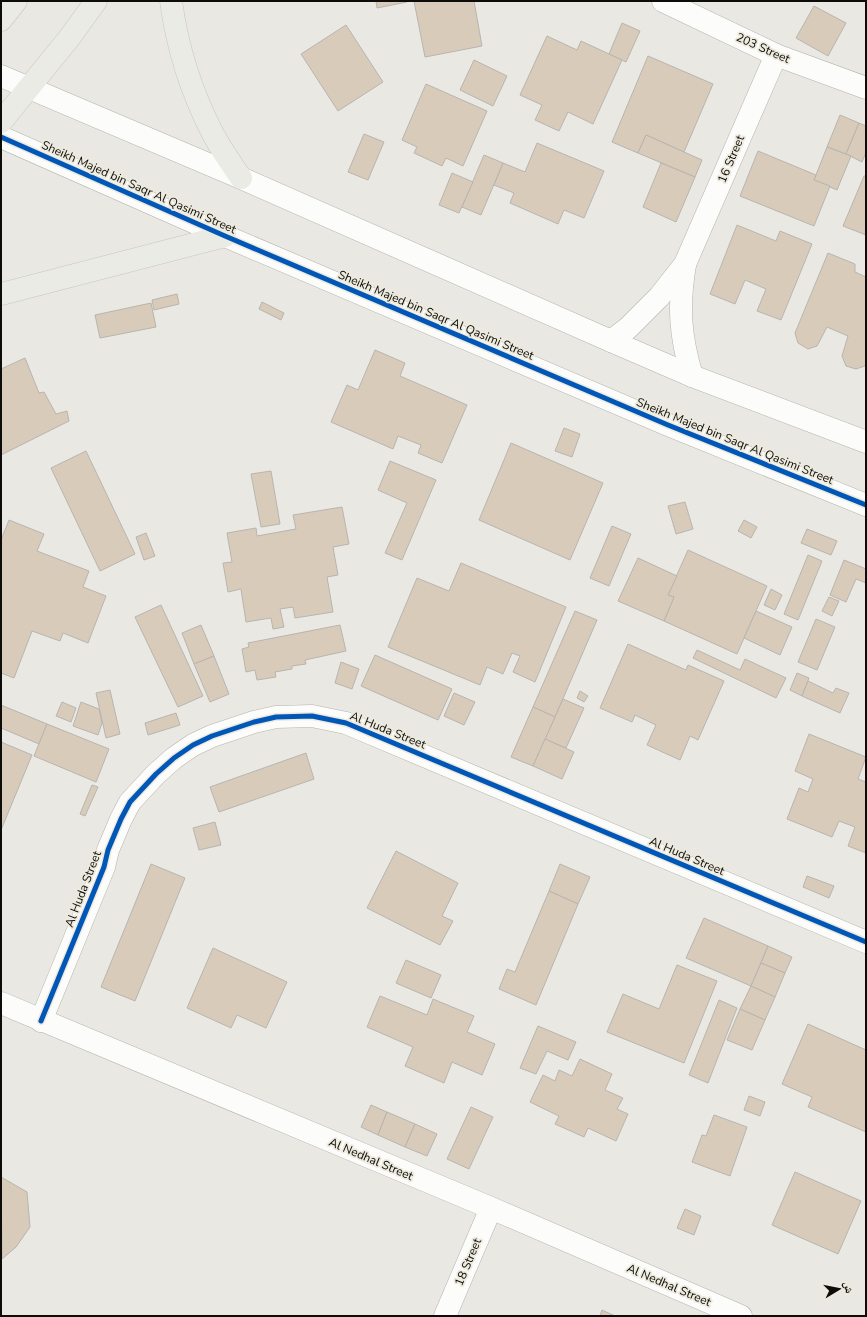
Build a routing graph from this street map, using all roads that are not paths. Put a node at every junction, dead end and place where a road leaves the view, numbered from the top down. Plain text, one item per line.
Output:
1 (16, 1) edge
2 (96, 1) edge
3 (171, 1) edge
4 (663, 1) edge
5 (1, 20) edge
6 (776, 55) junction
7 (1, 76) edge
8 (28, 88) junction
9 (866, 88) edge
10 (1, 122) edge
11 (1, 137) edge
12 (241, 178) junction
13 (226, 236) junction
14 (686, 264) junction
15 (1, 294) edge
16 (611, 341) junction
17 (692, 376) junction
18 (866, 442) edge
19 (866, 505) edge
20 (866, 942) edge
21 (1, 1003) edge
22 (41, 1021) junction
23 (490, 1208) junction
24 (445, 1316) edge
25 (740, 1316) edge

1 - 5 main road
2 - 8 main road
3 - 12 main road
4 - 6 street, 203 Street
6 - 9 street, 203 Street
6 - 14 street, 16 Street
7 - 8 street
8 - 10 main road
8 - 12 street
11 - 13 street, Sheikh Majed bin Saqr Al Qasimi Street
12 - 16 street
13 - 15 main road
13 - 19 street, Sheikh Majed bin Saqr Al Qasimi Street
14 - 16 street, 16 Street
14 - 17 street, 16 Street
16 - 17 street
17 - 18 street
20 - 22 street, Al Huda Street
21 - 22 street, Al Nedhal Street
22 - 23 street, Al Nedhal Street
23 - 24 street, 18 Street
23 - 25 street, Al Nedhal Street

